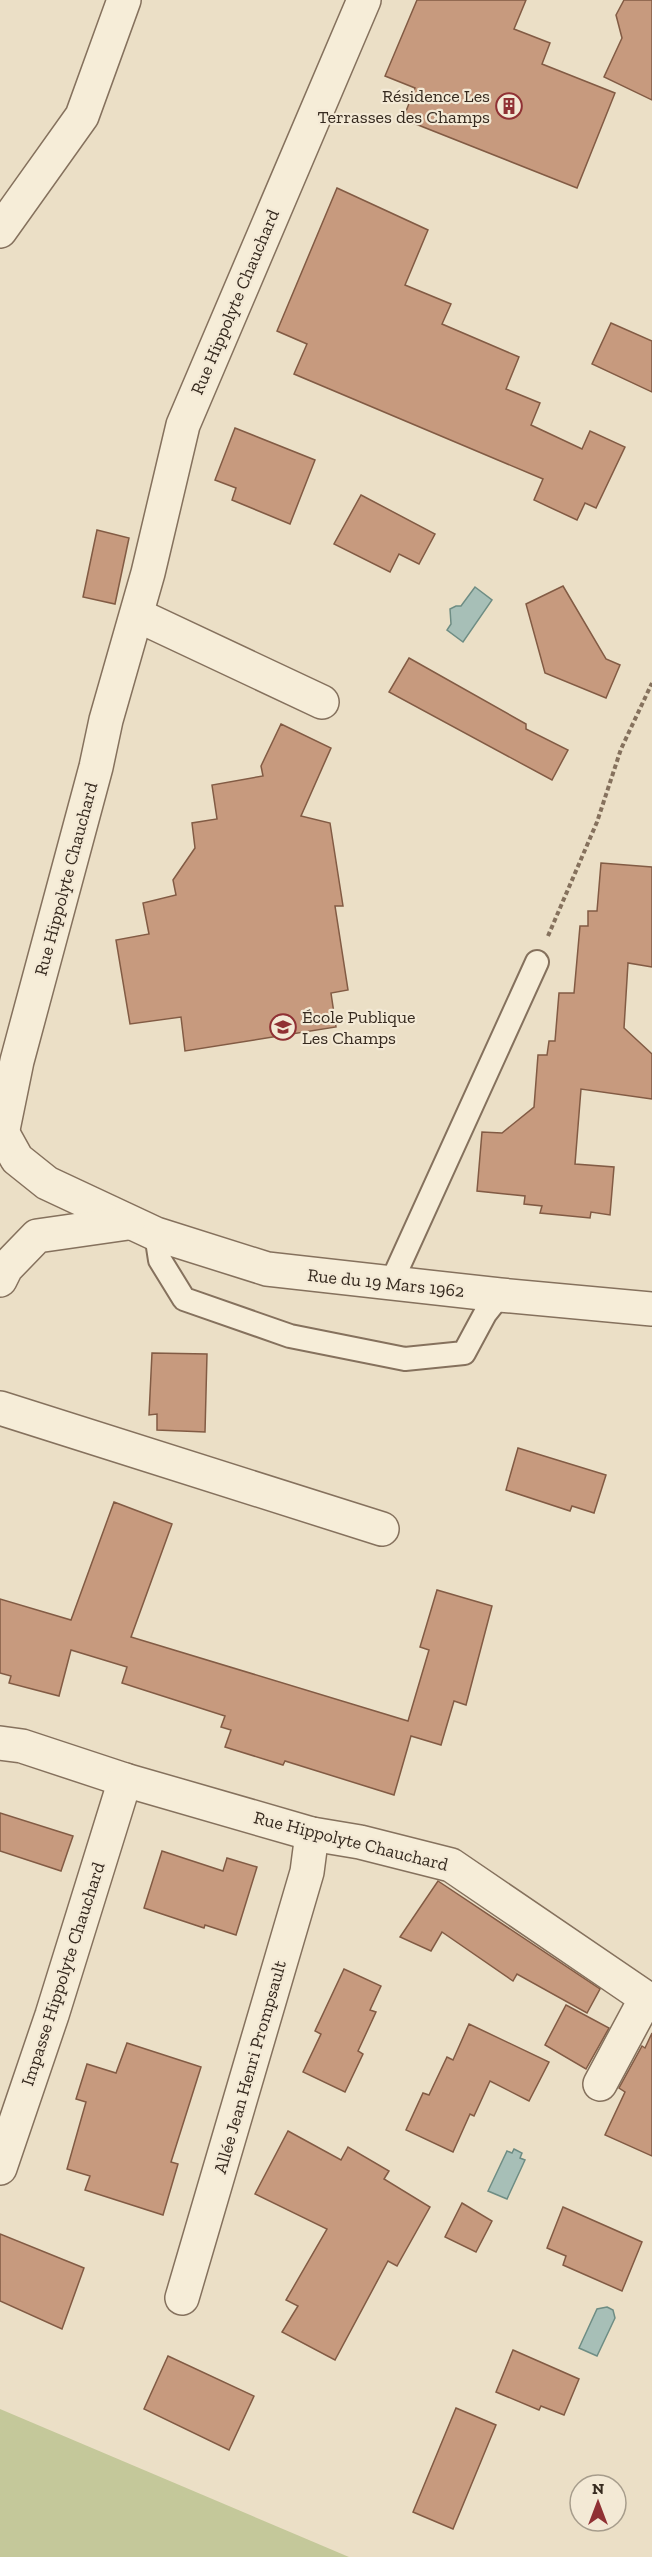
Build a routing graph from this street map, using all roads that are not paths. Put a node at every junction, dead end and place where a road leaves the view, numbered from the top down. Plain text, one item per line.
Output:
1 (124, 0) edge
2 (364, 0) edge
3 (0, 231) edge
4 (137, 615) junction
5 (322, 702) dead end
6 (537, 962) road end
7 (1, 1138) edge
8 (142, 1228) junction
9 (0, 1280) edge
10 (392, 1283) junction
11 (500, 1295) junction
12 (652, 1308) edge
13 (0, 1408) edge
14 (382, 1529) dead end
15 (0, 1743) edge
16 (125, 1780) junction
17 (312, 1834) junction
18 (600, 2084) dead end
19 (0, 2168) edge
20 (182, 2298) dead end

1 - 3 street
2 - 4 street, Rue Hippolyte Chauchard
4 - 5 street
4 - 7 street, Rue Hippolyte Chauchard
6 - 10 lane
7 - 8 street, Rue du 19 Mars 1962
8 - 9 street, Rue du 19 Mars 1962
8 - 10 street, Rue du 19 Mars 1962
8 - 11 lane
10 - 11 street, Rue du 19 Mars 1962
11 - 12 street, Rue du 19 Mars 1962
13 - 14 street
15 - 16 street, Rue Hippolyte Chauchard
16 - 17 street, Rue Hippolyte Chauchard
16 - 19 street, Impasse Hippolyte Chauchard
17 - 18 street, Rue Hippolyte Chauchard
17 - 20 street, Allée Jean Henri Prompsault

